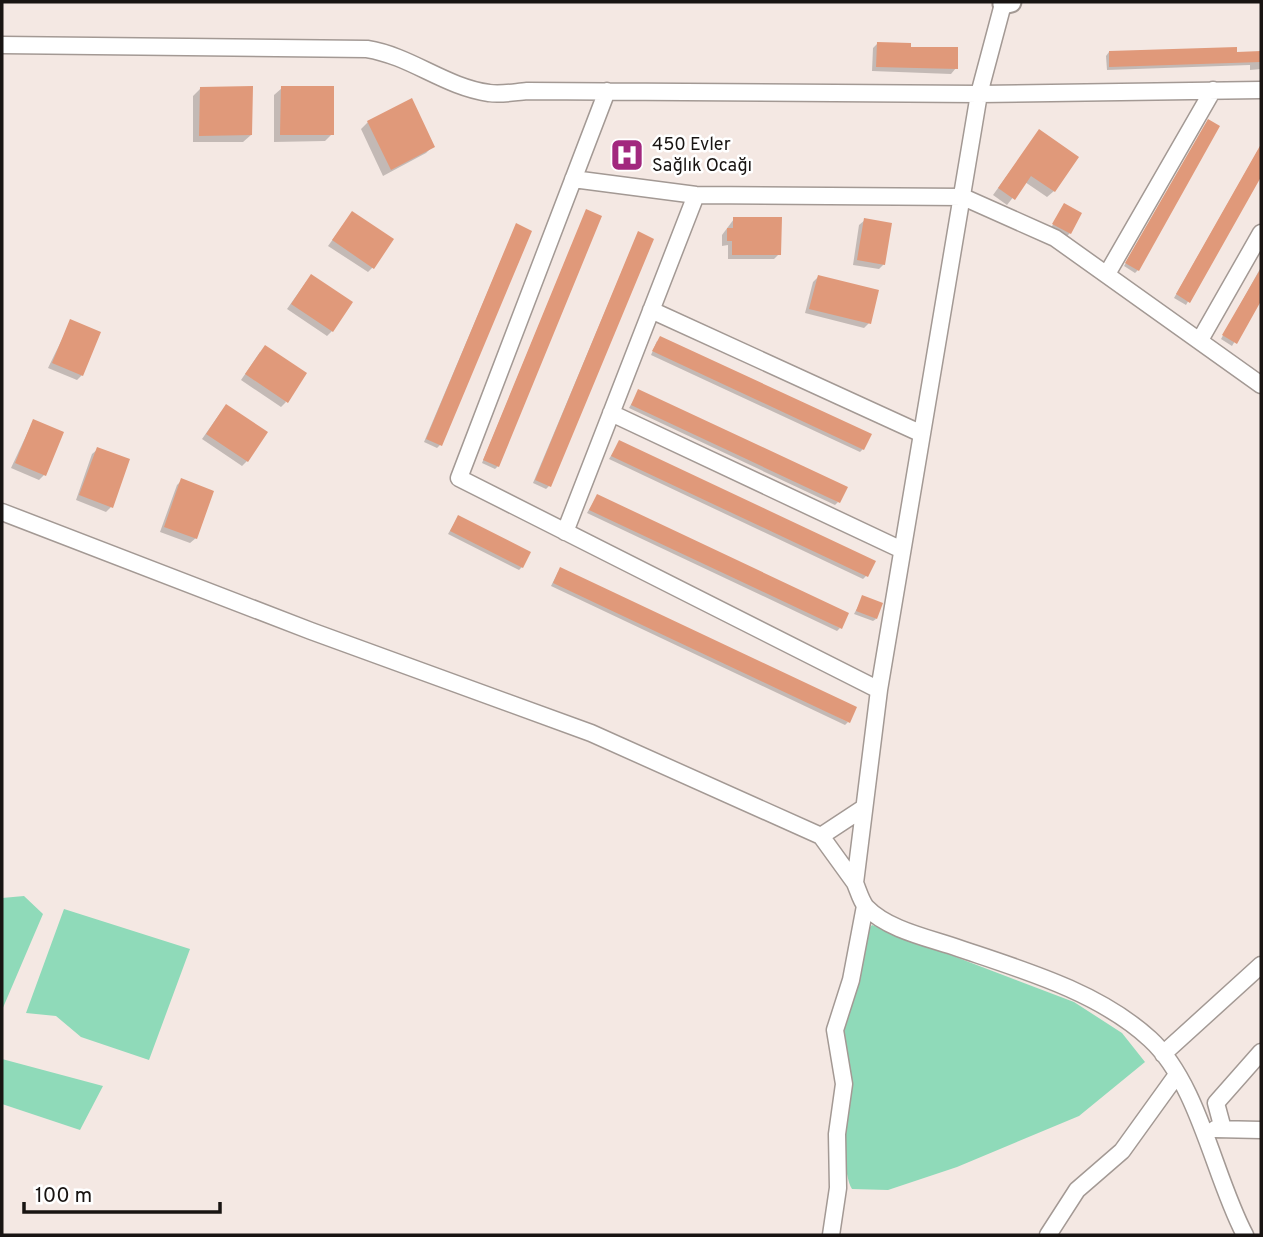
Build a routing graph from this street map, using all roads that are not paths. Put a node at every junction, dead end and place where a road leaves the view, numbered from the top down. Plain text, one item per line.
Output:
1 (1007, 3) edge
2 (2, 45) edge
3 (1213, 90) junction
4 (1261, 90) edge
5 (607, 91) junction
6 (979, 94) junction
7 (573, 179) junction
8 (696, 195) junction
9 (963, 197) junction
10 (1261, 233) edge
11 (1107, 274) junction
12 (651, 310) junction
13 (1200, 340) junction
14 (1261, 386) edge
15 (611, 414) junction
16 (920, 433) junction
17 (2, 512) edge
18 (565, 532) junction
19 (902, 550) junction
20 (879, 690) junction
21 (862, 809) junction
22 (821, 836) junction
23 (855, 883) junction
24 (865, 906) junction
25 (1261, 965) edge
26 (1261, 1052) edge
27 (1164, 1054) junction
28 (1176, 1076) junction
29 (1204, 1128) junction
30 (1223, 1129) junction
31 (1261, 1130) edge
32 (832, 1235) edge
33 (1048, 1235) edge
34 (1245, 1235) edge

1 - 6 street
2 - 5 street
3 - 4 street
3 - 6 street
3 - 11 street
5 - 6 street
5 - 7 street
6 - 9 street
7 - 8 street
7 - 18 street
8 - 9 street
8 - 12 street
9 - 11 street
9 - 16 street
10 - 13 street
11 - 13 street
12 - 15 street
12 - 16 street
13 - 14 street
15 - 18 street
15 - 19 street
16 - 19 street
17 - 22 street
18 - 20 street
19 - 20 street
20 - 21 street
21 - 22 street
21 - 23 street
22 - 23 street
23 - 24 street
24 - 27 street
24 - 32 street
25 - 27 street
26 - 30 street
27 - 28 street
28 - 29 street
28 - 33 street
29 - 30 street
29 - 34 street
30 - 31 street

